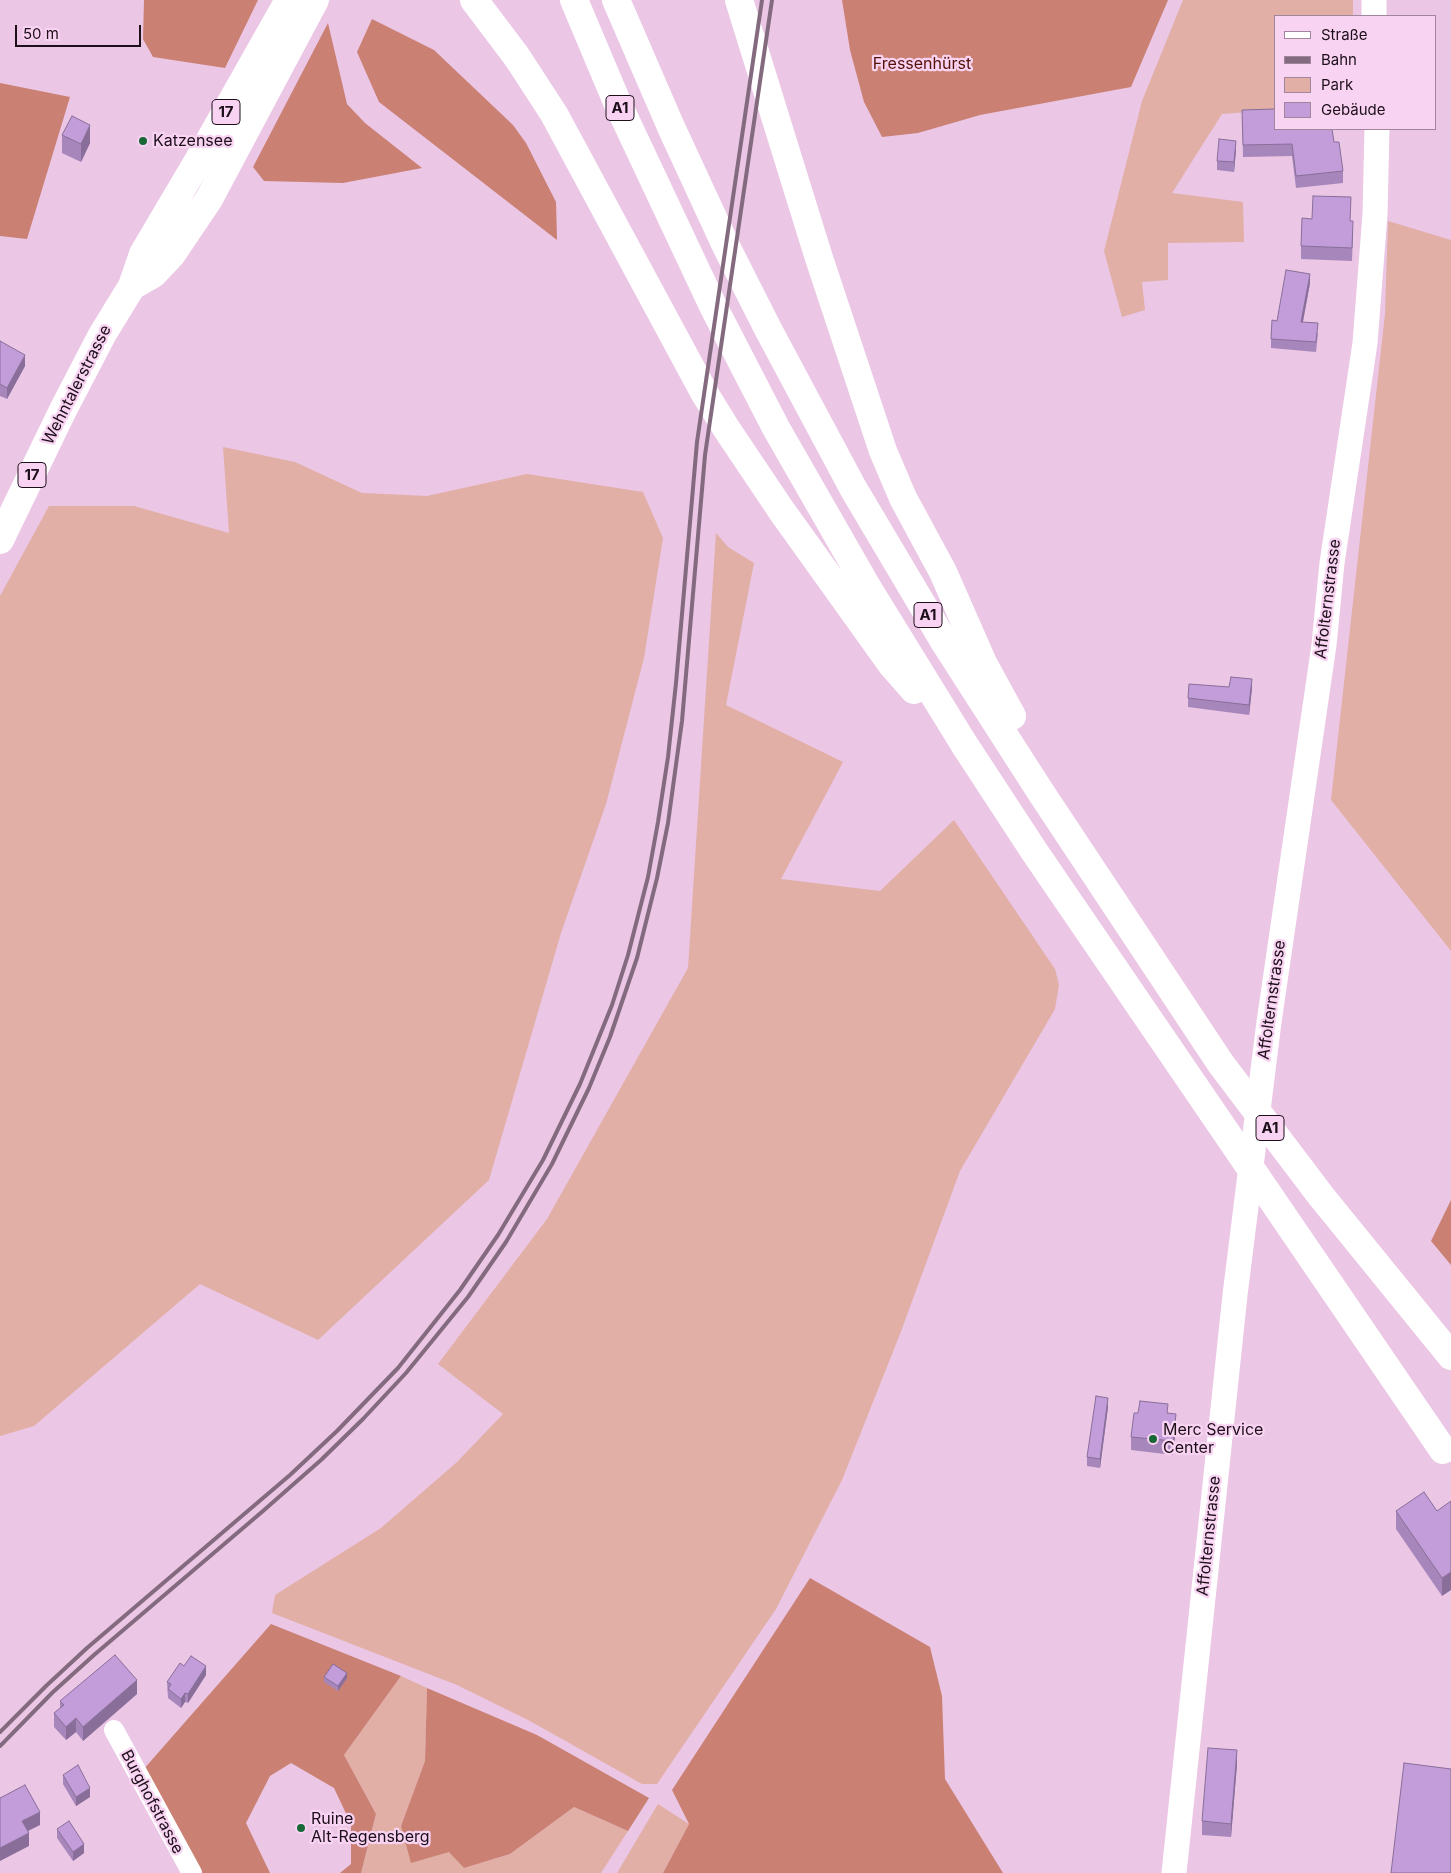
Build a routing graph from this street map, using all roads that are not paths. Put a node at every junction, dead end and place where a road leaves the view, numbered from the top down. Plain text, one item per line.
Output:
1 (289, 0) edge
2 (315, 0) edge
3 (474, 0) edge
4 (574, 0) edge
5 (616, 0) edge
6 (740, 0) edge
7 (1374, 0) edge
8 (1374, 15) edge
9 (1377, 130) edge
10 (132, 286) junction
11 (0, 540) edge
12 (964, 744) junction
13 (1105, 889) junction
14 (1451, 1356) edge
15 (1443, 1450) dead end
16 (114, 1730) dead end
17 (192, 1873) edge
18 (1174, 1873) edge

1 - 10 main road, Wehntalerstrasse / 17
2 - 10 main road, Wehntalerstrasse / 17
3 - 12 main road
4 - 12 main road, A1
5 - 13 main road, A1
6 - 13 main road
7 - 8 street
9 - 18 street, Affolternstrasse
10 - 11 main road, Wehntalerstrasse / 17
12 - 15 main road, A1
13 - 14 main road, A1
16 - 17 street, Burghofstrasse

